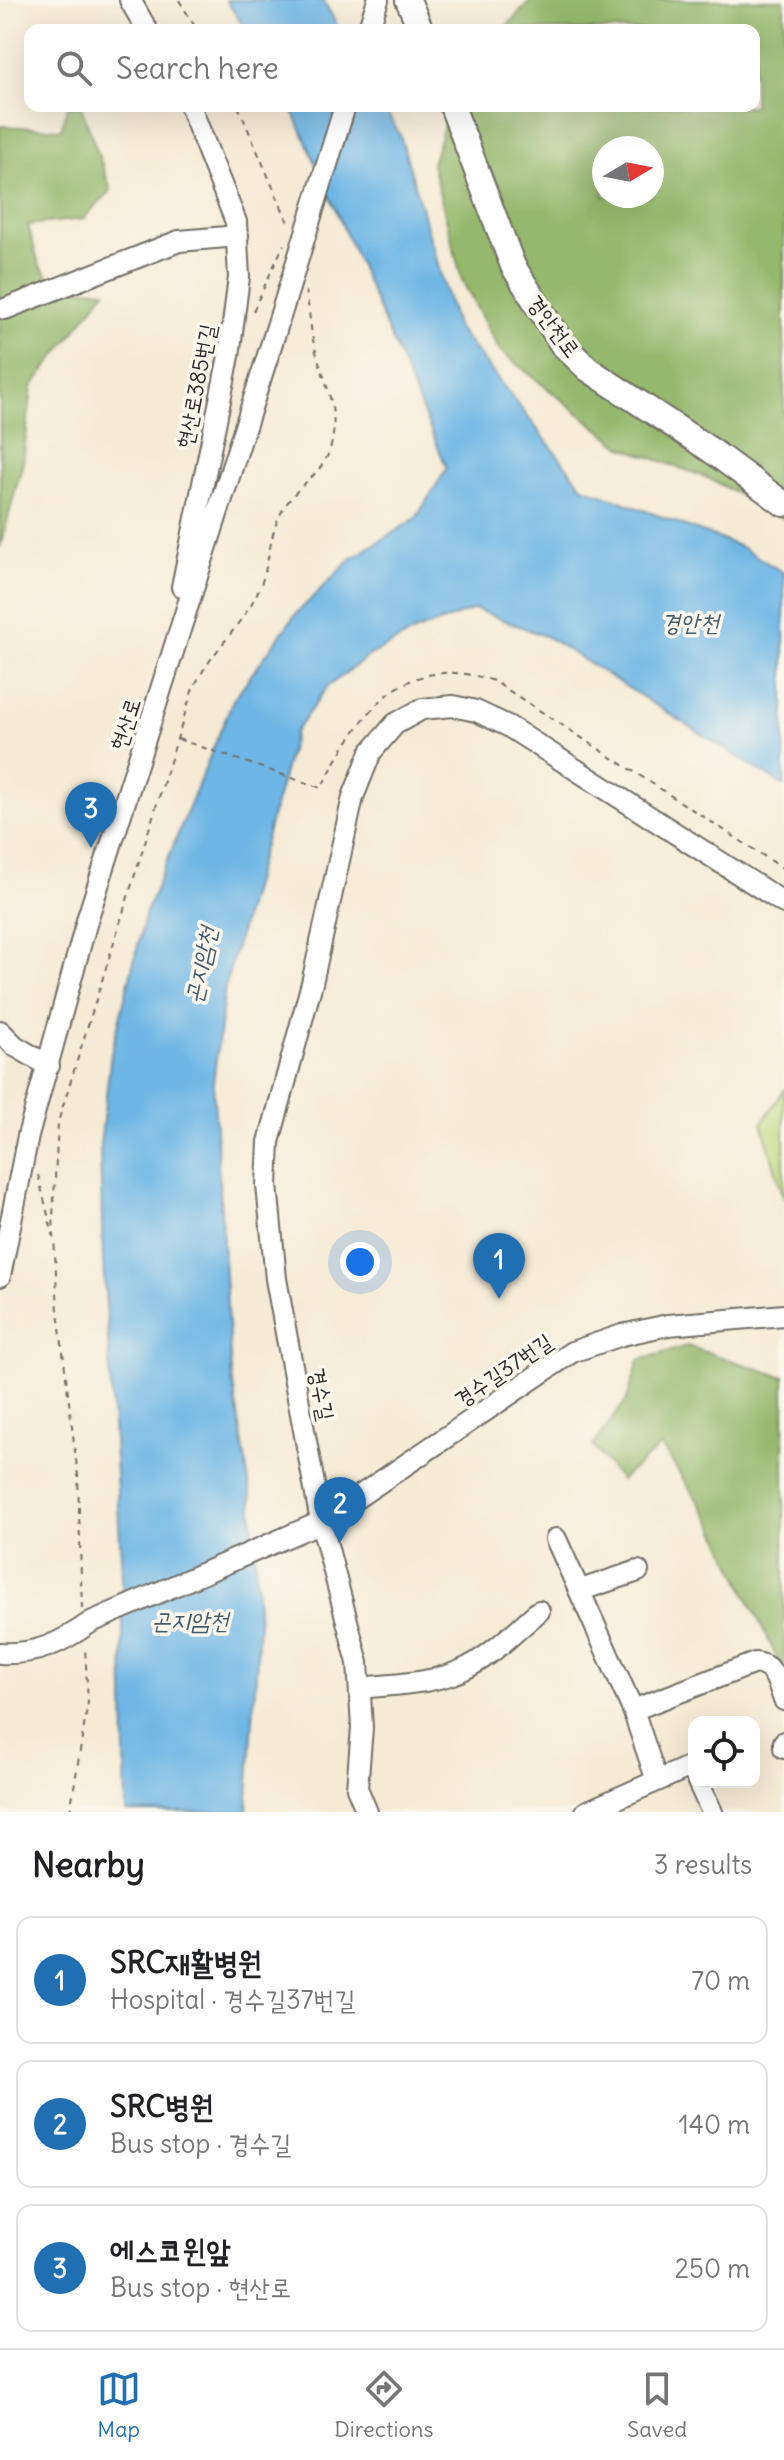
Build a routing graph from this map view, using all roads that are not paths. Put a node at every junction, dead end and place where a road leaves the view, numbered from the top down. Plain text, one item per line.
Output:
1 (130, 0) edge
2 (378, 0) edge
3 (408, 0) edge
4 (144, 24) edge
5 (370, 24) edge
6 (418, 24) edge
7 (192, 112) edge
8 (343, 112) edge
9 (454, 112) edge
10 (238, 236) junction
11 (5, 309) dead end
12 (784, 504) edge
13 (164, 681) junction
14 (784, 903) edge
15 (0, 1031) edge
16 (49, 1066) junction
17 (0, 1276) edge
18 (784, 1315) edge
19 (321, 1522) junction
20 (556, 1539) dead end
21 (638, 1571) dead end
22 (581, 1590) junction
23 (539, 1611) dead end
24 (0, 1653) edge
25 (362, 1688) junction
26 (784, 1700) edge
27 (633, 1710) junction
28 (784, 1742) edge
29 (784, 1748) edge
30 (688, 1767) edge
31 (657, 1781) junction
32 (701, 1788) edge
33 (367, 1812) edge
34 (586, 1812) edge
35 (712, 1812) edge

1 - 4 street
2 - 5 street
3 - 6 main road
7 - 10 street, 현산로385번길
8 - 13 street, 현산로, bridge
9 - 12 main road, 경안천로
10 - 11 street
10 - 13 street, 현산로385번길
13 - 16 street, 현산로
14 - 19 street, 경수길
15 - 16 street
16 - 17 street, 현산로
18 - 19 street, 경수길37번길
19 - 24 street, 경수길37번길
19 - 25 street, 경수길
20 - 22 street
21 - 22 street
22 - 27 street
23 - 25 street
25 - 33 street, 경수길
26 - 27 street
27 - 31 street
28 - 29 street
30 - 31 street
31 - 34 street
32 - 35 street

